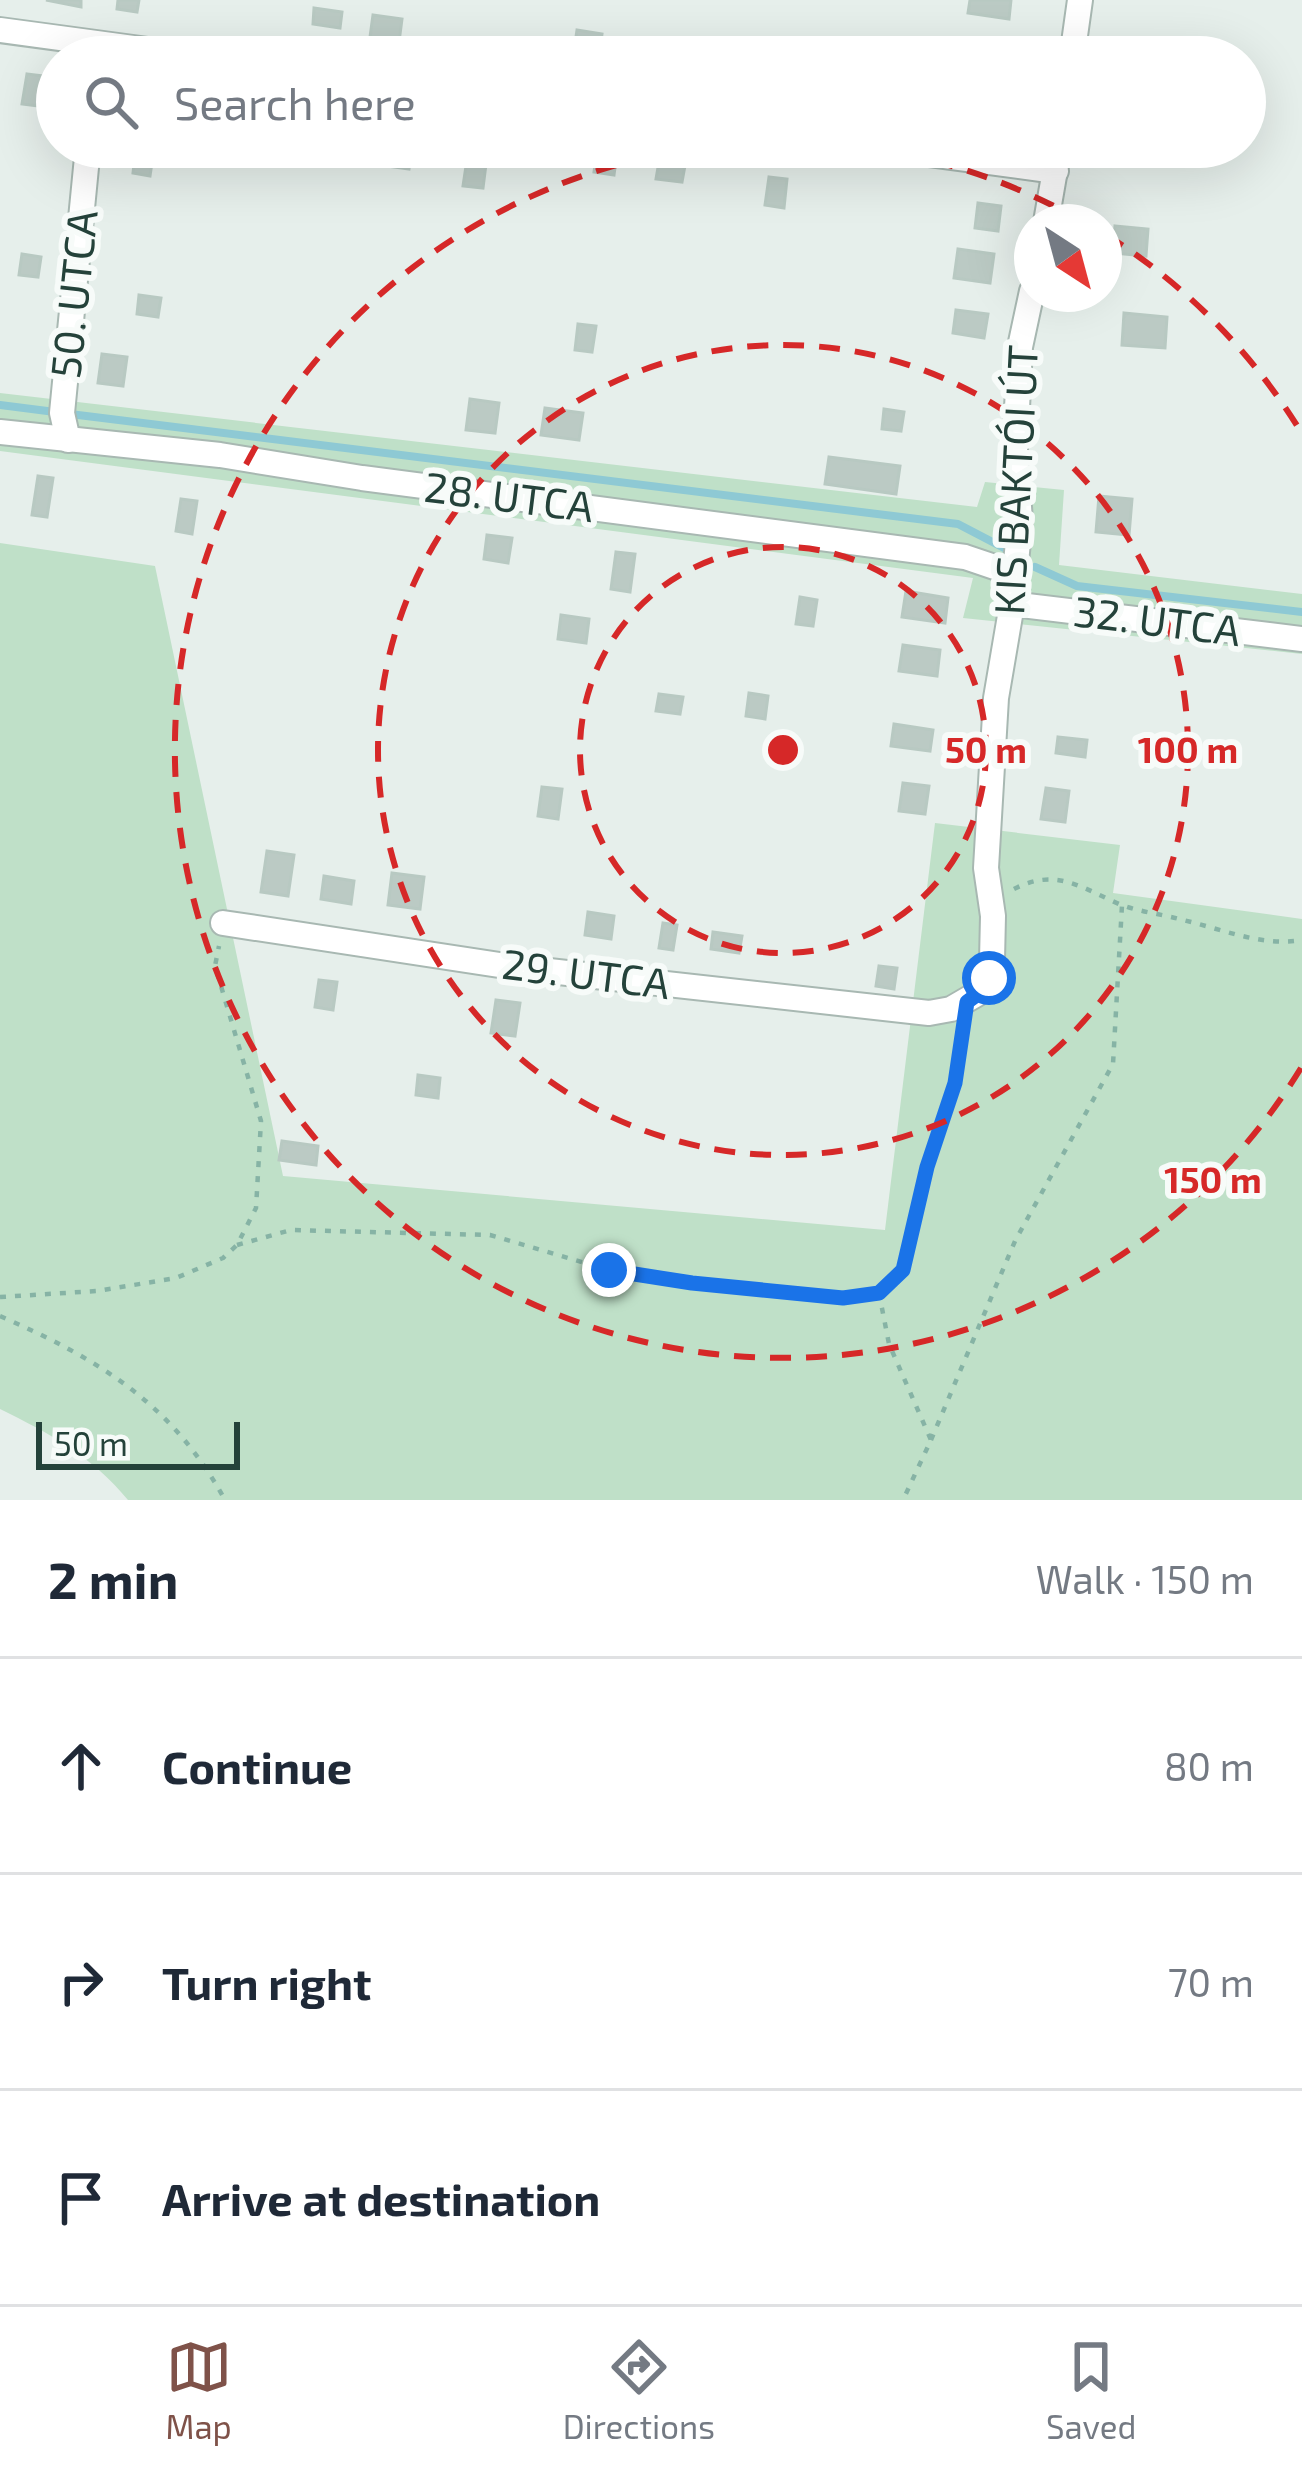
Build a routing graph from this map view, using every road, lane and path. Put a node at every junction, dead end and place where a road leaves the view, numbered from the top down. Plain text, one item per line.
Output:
1 (1080, 0) edge
2 (0, 30) edge
3 (1075, 36) edge
4 (36, 37) edge
5 (86, 168) edge
6 (1056, 168) edge
7 (1049, 204) edge
8 (1028, 312) edge
9 (0, 432) edge
10 (68, 440) junction
11 (1015, 574) junction
12 (1012, 604) junction
13 (1302, 639) edge
14 (1122, 905) junction
15 (993, 916) junction
16 (223, 923) joint
17 (1302, 940) edge
18 (959, 1005) junction
19 (237, 1245) junction
20 (879, 1293) junction
21 (0, 1298) edge
22 (0, 1316) edge
23 (931, 1440) junction
24 (225, 1500) edge
25 (902, 1500) edge

1 - 3 street
2 - 4 street
5 - 10 street, 50. UTCA
6 - 7 street
8 - 11 street, KIS BAKTÓI ÚT
9 - 10 street, 28. UTCA
10 - 11 street, 28. UTCA
11 - 12 street, KIS BAKTÓI ÚT
12 - 13 street, 32. UTCA
12 - 15 street, KIS BAKTÓI ÚT
14 - 15 path
14 - 17 path
14 - 23 path
15 - 18 street, KIS BAKTÓI ÚT
16 - 18 street, 29. UTCA
16 - 19 path
18 - 20 path
19 - 20 path
19 - 21 path
20 - 23 path
22 - 24 path
23 - 25 path

